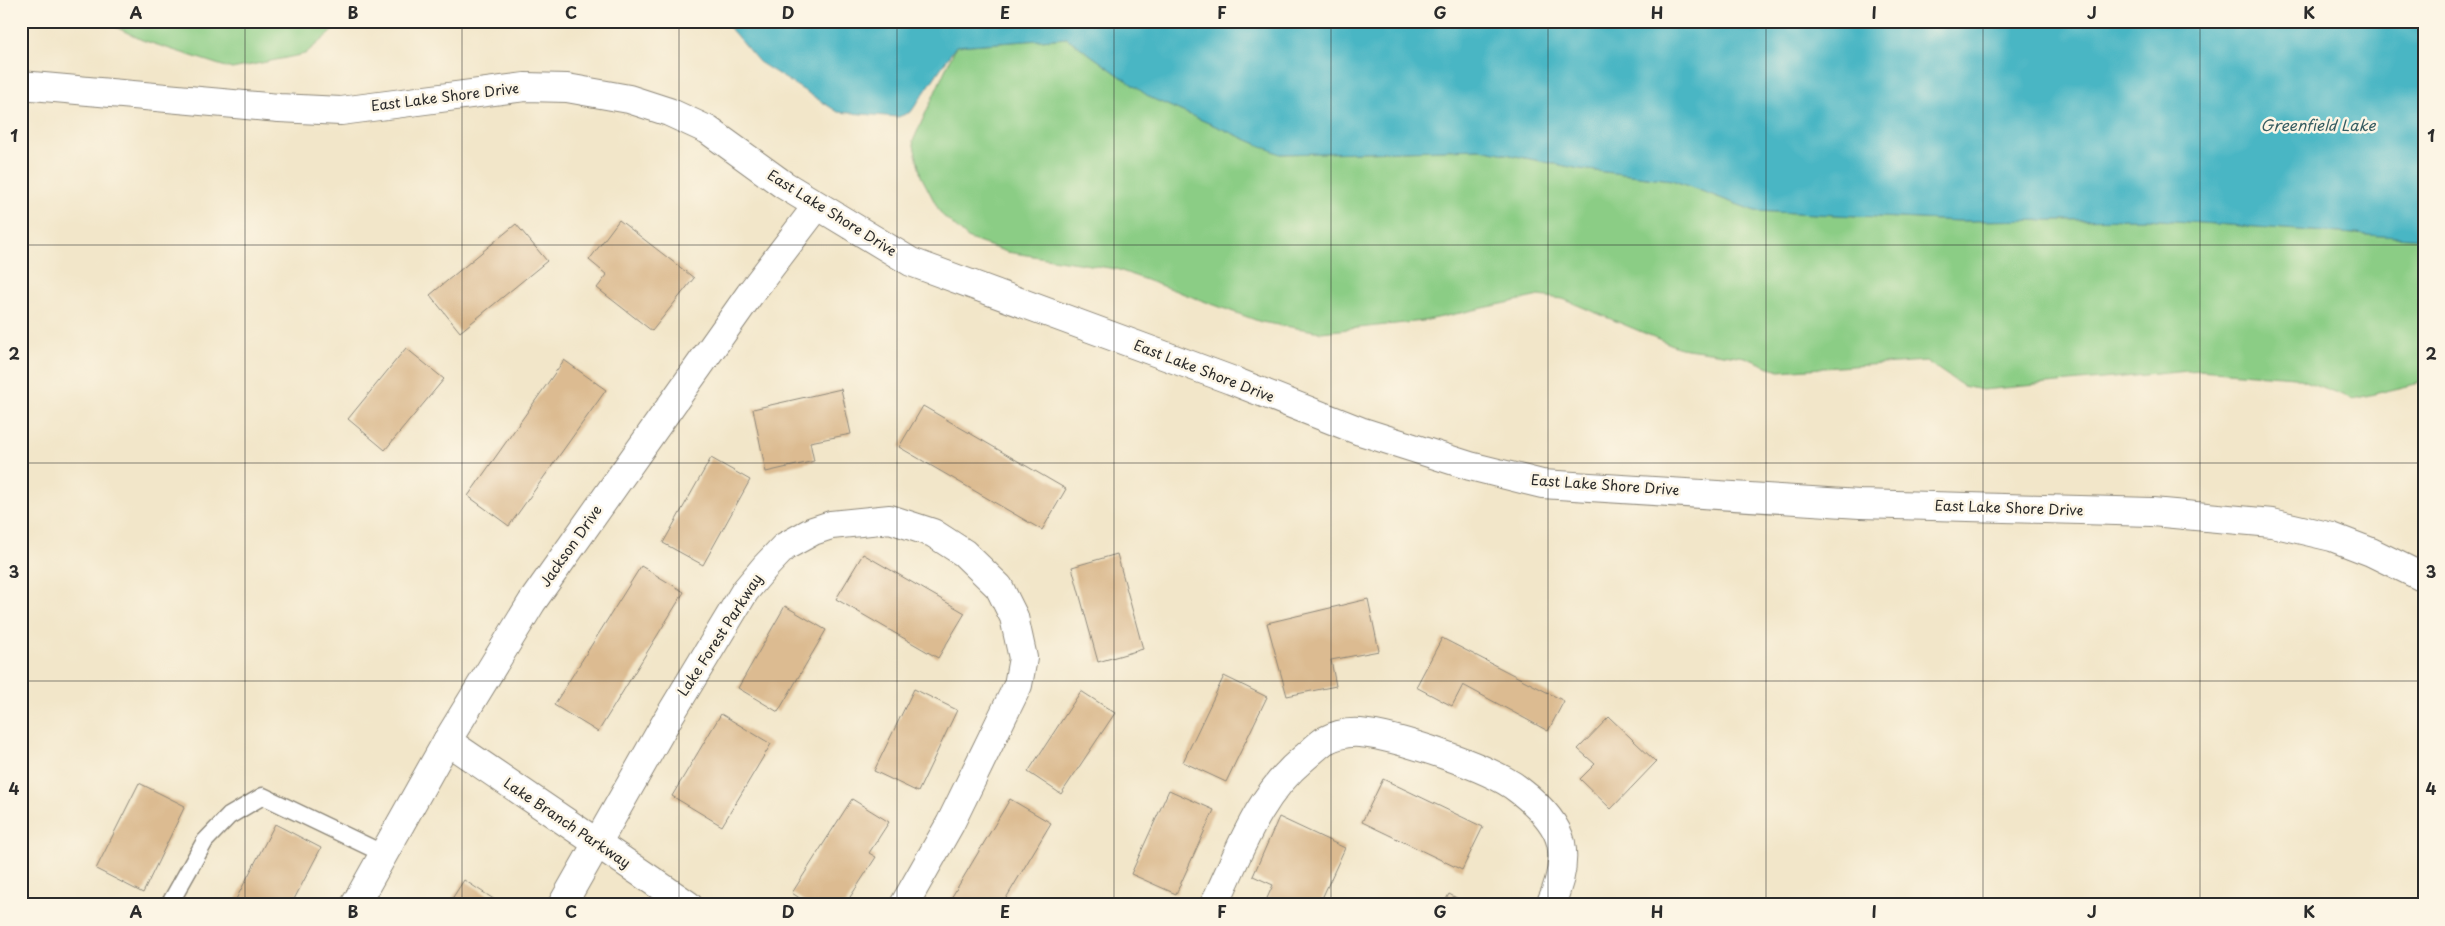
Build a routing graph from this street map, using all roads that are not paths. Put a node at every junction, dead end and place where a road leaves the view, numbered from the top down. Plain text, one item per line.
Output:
1 (21, 85) edge
2 (817, 206) junction
3 (2424, 578) edge
4 (447, 741) junction
5 (597, 843) junction
6 (382, 853) junction
7 (169, 905) edge
8 (355, 905) edge
9 (562, 905) edge
10 (688, 905) edge
11 (904, 905) edge
12 (1214, 905) edge
13 (1550, 905) edge

1 - 2 street, East Lake Shore Drive
2 - 3 street, East Lake Shore Drive
2 - 4 street, Jackson Drive
4 - 5 street, Lake Branch Parkway
4 - 6 street, Jackson Drive
5 - 9 street, Lake Forest Parkway
5 - 10 street, Lake Branch Parkway
5 - 11 street, Lake Forest Parkway
6 - 7 lane
6 - 8 street, Jackson Drive
12 - 13 street

